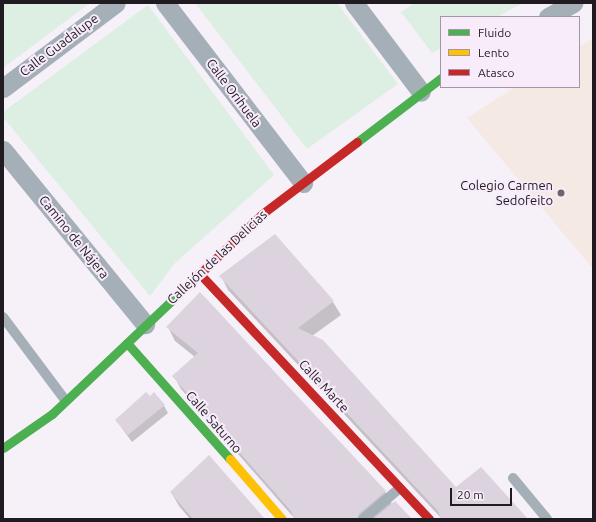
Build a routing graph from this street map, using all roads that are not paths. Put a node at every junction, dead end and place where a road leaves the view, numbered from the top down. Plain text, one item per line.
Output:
1 (116, 3) edge
2 (166, 3) edge
3 (354, 3) edge
4 (573, 3) edge
5 (550, 16) edge
6 (440, 79) edge
7 (3, 88) edge
8 (421, 92) junction
9 (3, 150) edge
10 (303, 183) junction
11 (199, 273) junction
12 (3, 316) edge
13 (146, 324) junction
14 (127, 343) junction
15 (65, 400) junction
16 (3, 448) edge
17 (513, 478) dead end
18 (400, 488) junction
19 (282, 519) edge
20 (363, 519) edge
21 (429, 519) edge
22 (547, 519) edge

1 - 7 street, Calle Guadalupe
2 - 10 street, Calle Orihuela
3 - 8 street
4 - 5 street
6 - 8 street, Callejón de las Delicias
8 - 10 street, Callejón de las Delicias
9 - 13 street, Camino de Nájera
10 - 11 street, Callejón de las Delicias
11 - 13 street, Callejón de las Delicias
11 - 18 street, Calle Marte
12 - 15 lane
13 - 14 street, Callejón de las Delicias
14 - 15 street, Callejón de las Delicias
14 - 19 street, Calle Saturno
15 - 16 street, Callejón de las Delicias
17 - 22 lane
18 - 20 lane
18 - 21 street, Calle Marte

